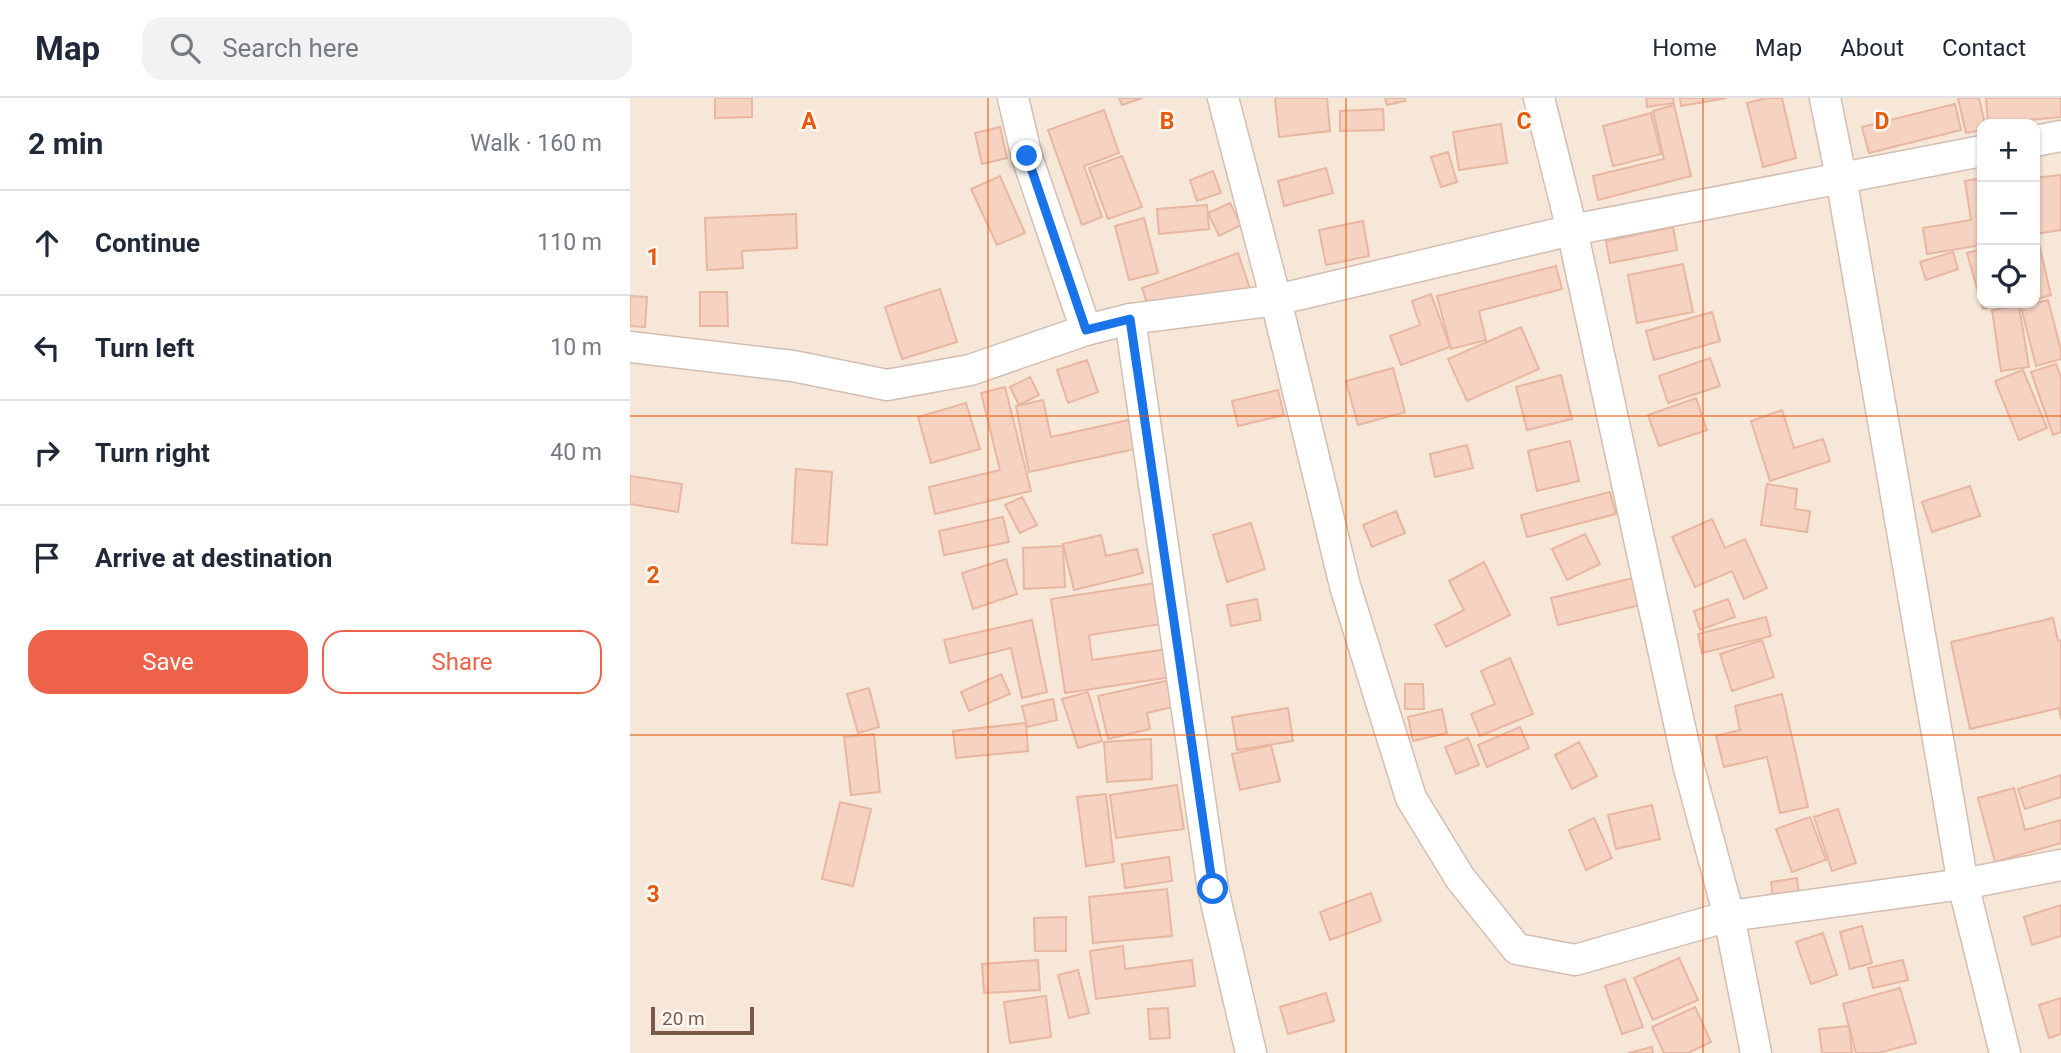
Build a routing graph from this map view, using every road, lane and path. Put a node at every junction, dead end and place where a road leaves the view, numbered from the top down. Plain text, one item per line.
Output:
1 (1013, 98) edge
2 (1223, 98) edge
3 (1539, 98) edge
4 (1825, 98) edge
5 (2061, 136) edge
6 (2040, 140) edge
7 (1977, 152) edge
8 (1840, 177) junction
9 (1572, 230) junction
10 (1276, 300) junction
11 (1130, 319) junction
12 (1086, 330) junction
13 (630, 347) edge
14 (2061, 865) edge
15 (1963, 884) junction
16 (1729, 916) junction
17 (1251, 1053) edge
18 (1756, 1053) edge
19 (2005, 1053) edge

1 - 12 street
2 - 10 street
3 - 9 street
4 - 8 street
5 - 6 street
7 - 8 street
8 - 9 street
8 - 15 street
9 - 10 street
9 - 16 street
10 - 11 street
10 - 16 street
11 - 12 street
11 - 17 street
12 - 13 street
14 - 15 street
15 - 16 street
15 - 19 street
16 - 18 street

